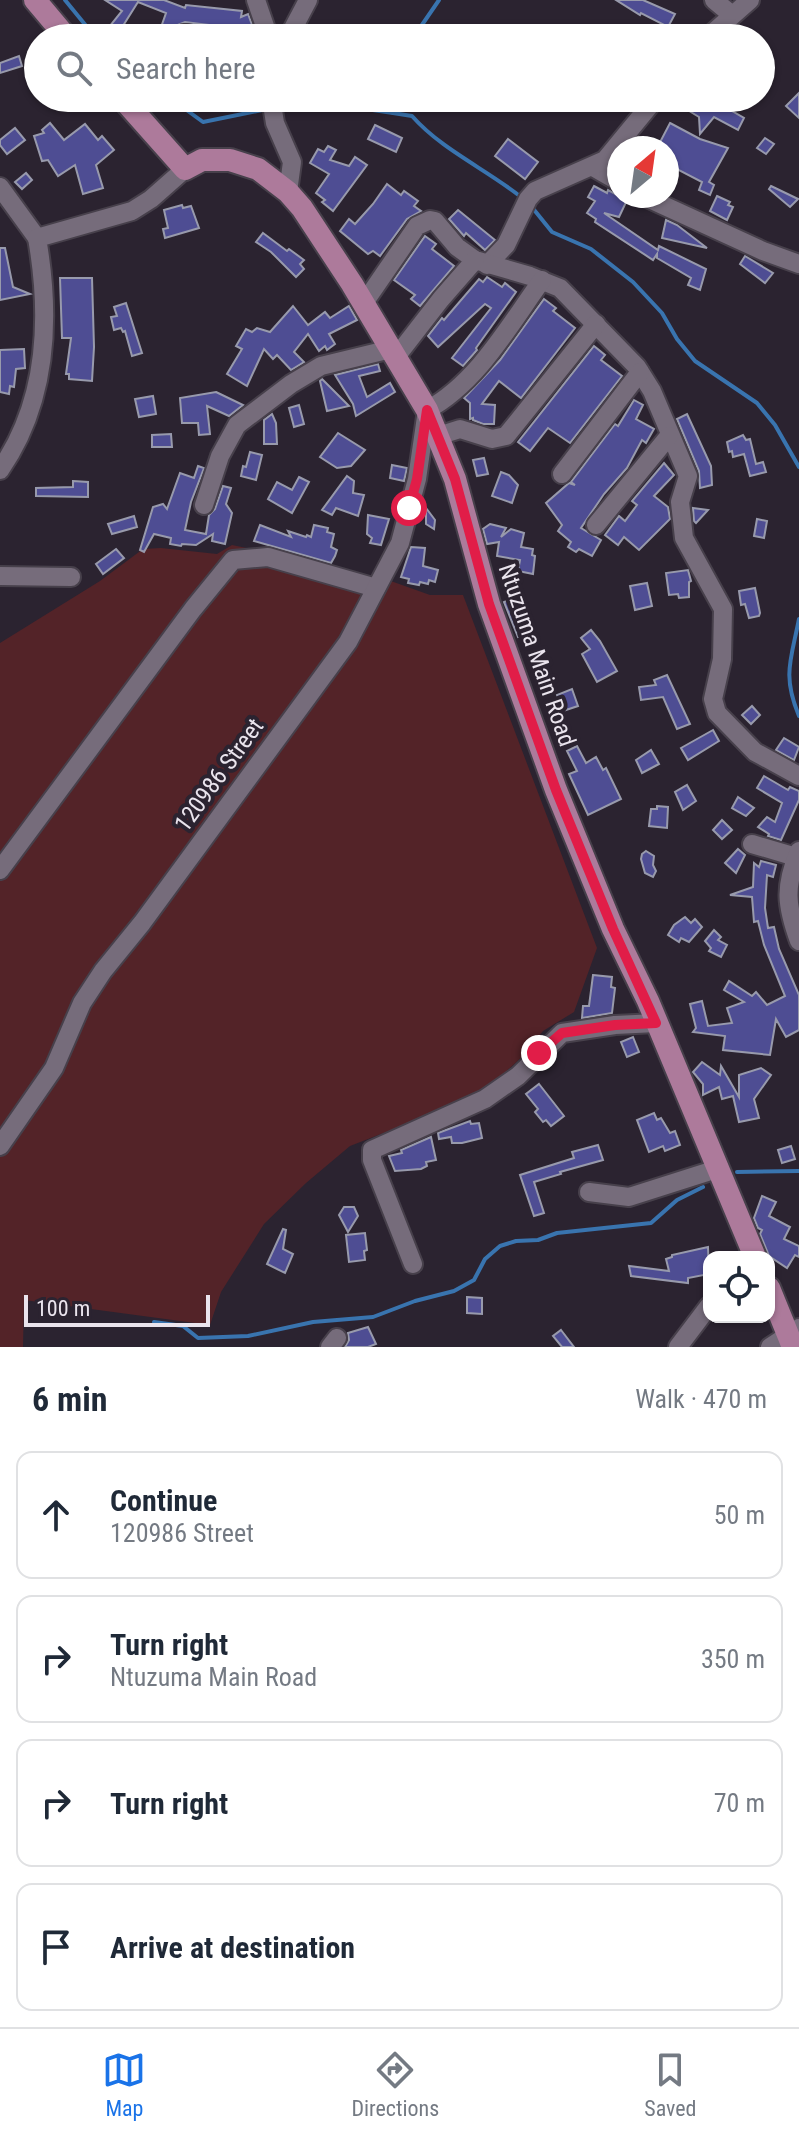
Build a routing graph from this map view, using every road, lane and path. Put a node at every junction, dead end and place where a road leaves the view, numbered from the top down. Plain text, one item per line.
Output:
1 (35, 0) edge
2 (256, 0) edge
3 (308, 0) edge
4 (714, 0) edge
5 (750, 0) edge
6 (732, 15) junction
7 (55, 24) edge
8 (264, 24) edge
9 (295, 24) edge
10 (722, 24) edge
11 (134, 112) edge
12 (273, 112) edge
13 (644, 112) edge
14 (593, 167) junction
15 (185, 169) junction
16 (607, 175) edge
17 (0, 187) edge
18 (288, 192) junction
19 (669, 208) edge
20 (37, 238) junction
21 (481, 262) junction
22 (799, 264) edge
23 (542, 280) junction
24 (364, 303) junction
25 (596, 324) junction
26 (394, 353) junction
27 (640, 372) junction
28 (427, 410) junction
29 (438, 436) junction
30 (669, 436) junction
31 (1, 466) edge
32 (562, 474) dead end
33 (204, 505) dead end
34 (596, 525) dead end
35 (0, 576) edge
36 (71, 577) dead end
37 (376, 588) junction
38 (799, 776) edge
39 (752, 844) dead end
40 (798, 854) edge
41 (0, 870) edge
42 (799, 941) edge
43 (656, 1023) junction
44 (0, 1146) edge
45 (720, 1175) junction
46 (589, 1192) dead end
47 (752, 1251) edge
48 (413, 1264) dead end
49 (775, 1304) edge
50 (703, 1314) edge
51 (788, 1339) edge
52 (678, 1347) edge

1 - 7 main road
2 - 8 street
3 - 9 street
4 - 6 street
5 - 6 street
6 - 10 street
11 - 15 main road
12 - 18 street
13 - 14 street
14 - 16 street
14 - 21 street
15 - 18 main road, Ntuzuma Main Road
15 - 20 street
17 - 20 street
18 - 24 main road, Ntuzuma Main Road
19 - 22 street
20 - 31 street
21 - 23 street
21 - 24 street
21 - 26 street
23 - 25 street
23 - 28 street
24 - 26 main road, Ntuzuma Main Road
25 - 27 street
25 - 29 street
26 - 28 main road, Ntuzuma Main Road
26 - 33 street
27 - 30 street
27 - 32 street
28 - 29 main road, Ntuzuma Main Road
28 - 37 street, 120986 Street
29 - 43 main road, Ntuzuma Main Road
30 - 34 street
30 - 38 street
35 - 36 street
37 - 41 street
37 - 44 street, 120986 Street
39 - 40 street
40 - 42 street
43 - 45 main road, Ntuzuma Main Road
43 - 48 street
45 - 46 street
45 - 47 main road, Ntuzuma Main Road
49 - 51 main road
50 - 52 street

